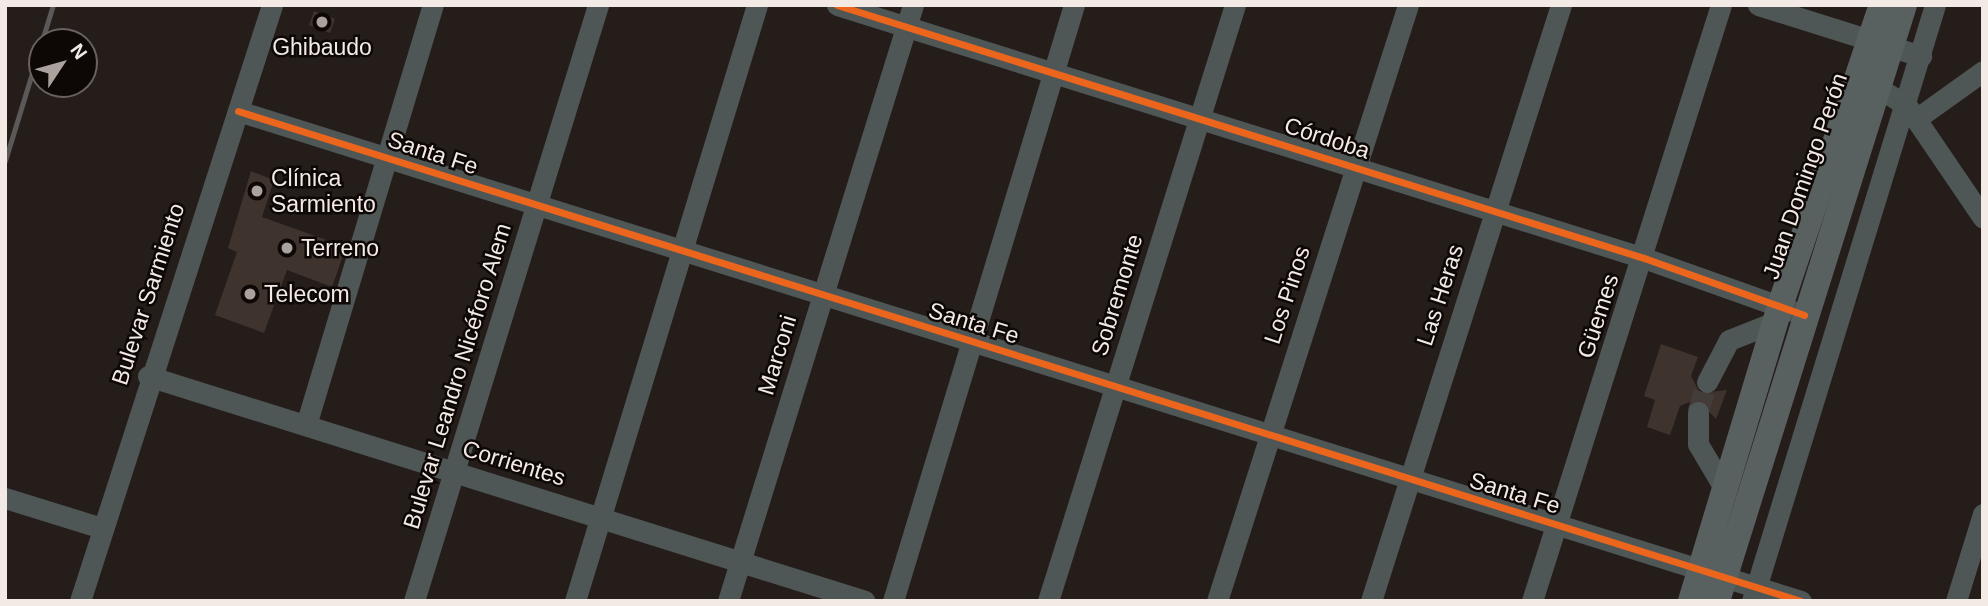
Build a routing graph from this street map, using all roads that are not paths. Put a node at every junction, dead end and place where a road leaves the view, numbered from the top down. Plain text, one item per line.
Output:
1 (271, 5) edge
2 (433, 5) edge
3 (598, 5) edge
4 (757, 5) edge
5 (837, 5) edge
6 (913, 5) edge
7 (1074, 5) edge
8 (1235, 5) edge
9 (1408, 5) edge
10 (1561, 5) edge
11 (1721, 5) edge
12 (1758, 5) edge
13 (1882, 5) edge
14 (1903, 5) edge
15 (1935, 5) edge
16 (906, 27) junction
17 (1881, 43) junction
18 (1921, 56) junction
19 (1983, 71) edge
20 (1054, 73) junction
21 (1869, 82) junction
22 (238, 111) junction
23 (1912, 113) junction
24 (1199, 118) junction
25 (387, 159) junction
26 (1356, 167) junction
27 (537, 206) junction
28 (1495, 213) junction
29 (1983, 218) edge
30 (682, 252) junction
31 (1644, 258) junction
32 (823, 296) junction
33 (1786, 314) junction
34 (971, 343) junction
35 (148, 376) junction
36 (1707, 382) tunnel mouth
37 (1115, 387) junction
38 (1698, 412) tunnel mouth
39 (306, 425) junction
40 (1270, 436) junction
41 (456, 472) junction
42 (1407, 480) junction
43 (1724, 488) junction
44 (5, 498) edge
45 (1983, 514) edge
46 (601, 518) junction
47 (1557, 526) junction
48 (102, 528) junction
49 (740, 562) junction
50 (1712, 570) junction
51 (1755, 594) edge
52 (80, 601) edge
53 (414, 601) edge
54 (575, 601) edge
55 (728, 601) edge
56 (865, 601) edge
57 (893, 601) edge
58 (1048, 601) edge
59 (1217, 601) edge
60 (1371, 601) edge
61 (1532, 601) edge
62 (1691, 601) edge
63 (1717, 601) edge
64 (1801, 601) edge
65 (1956, 601) edge

1 - 22 street, Bulevar Sarmiento
2 - 25 street
3 - 27 street, Bulevar Leandro Nicéforo Alem
4 - 30 street
5 - 16 street, Córdoba
6 - 16 street, Marconi
7 - 20 street
8 - 24 street, Sobremonte
9 - 26 street, Los Pinos
10 - 28 street, Las Heras
11 - 31 street, Güemes
12 - 17 street
13 - 17 main road, Juan Domingo Perón
14 - 17 main road, Juan Domingo Perón
15 - 18 street
16 - 20 street, Córdoba
16 - 32 street, Marconi
17 - 18 street
17 - 21 main road, Juan Domingo Perón
18 - 23 street
19 - 23 street
20 - 24 street, Córdoba
20 - 34 street
21 - 23 street
21 - 33 main road, Juan Domingo Perón
22 - 25 street, Santa Fe
22 - 35 street, Bulevar Sarmiento
23 - 29 street
23 - 51 street
24 - 26 street, Córdoba
24 - 37 street, Sobremonte
25 - 27 street, Santa Fe
25 - 39 street
26 - 28 street, Córdoba
26 - 40 street, Los Pinos
27 - 30 street, Santa Fe
27 - 41 street, Bulevar Leandro Nicéforo Alem
28 - 31 street, Córdoba
28 - 42 street, Las Heras
30 - 32 street, Santa Fe
30 - 46 street
31 - 33 street, Córdoba
31 - 47 street, Güemes
32 - 34 street, Santa Fe
32 - 49 street, Marconi
33 - 36 street
33 - 43 main road, Juan Domingo Perón
33 - 50 main road, Juan Domingo Perón
34 - 37 street, Santa Fe
34 - 57 street
35 - 39 street, Corrientes
35 - 48 street, Bulevar Sarmiento
37 - 40 street, Santa Fe
37 - 58 street, Sobremonte
38 - 43 street
39 - 41 street, Corrientes
40 - 42 street, Santa Fe
40 - 59 street, Los Pinos
41 - 46 street, Corrientes
41 - 53 street, Bulevar Leandro Nicéforo Alem
42 - 47 street, Santa Fe
42 - 60 street, Las Heras
43 - 50 main road, Juan Domingo Perón
44 - 48 street
45 - 65 street
46 - 49 street, Corrientes
46 - 54 street
47 - 50 street, Santa Fe
47 - 61 street, Güemes
48 - 52 street, Bulevar Sarmiento
49 - 55 street, Marconi
49 - 56 street, Corrientes
50 - 51 street, Santa Fe
50 - 62 main road, Juan Domingo Perón
50 - 63 main road, Juan Domingo Perón
51 - 64 street, Santa Fe

